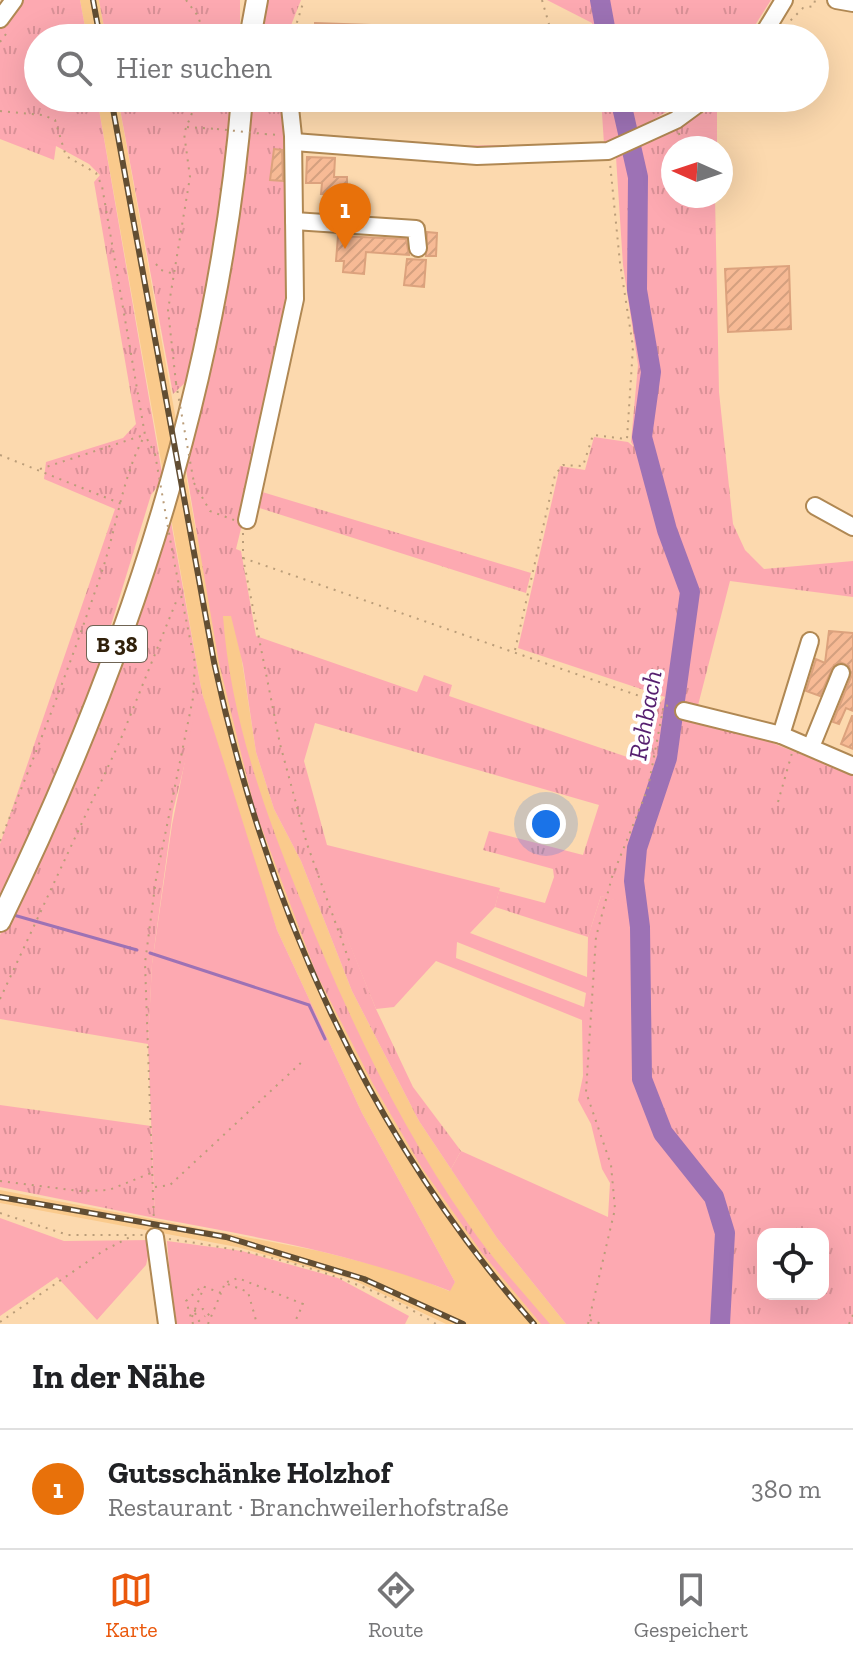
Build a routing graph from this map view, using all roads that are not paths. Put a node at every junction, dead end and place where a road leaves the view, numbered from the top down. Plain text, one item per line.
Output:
1 (14, 0) edge
2 (243, 0) edge
3 (257, 0) edge
4 (784, 0) edge
5 (836, 0) edge
6 (853, 3) edge
7 (0, 19) edge
8 (243, 24) edge
9 (253, 24) edge
10 (769, 24) edge
11 (241, 112) edge
12 (291, 112) edge
13 (687, 112) edge
14 (294, 142) junction
15 (294, 221) junction
16 (418, 248) dead end
17 (815, 506) dead end
18 (247, 520) road end
19 (853, 527) edge
20 (810, 641) dead end
21 (841, 673) dead end
22 (684, 711) dead end
23 (796, 741) junction
24 (853, 766) edge
25 (0, 921) edge
26 (155, 1237) road end
27 (167, 1324) edge

1 - 7 street
2 - 8 main road
3 - 9 main road
4 - 10 street
5 - 6 street
11 - 25 main road, B 38
12 - 14 street
13 - 14 street
14 - 15 street
15 - 16 street
15 - 18 street
17 - 19 street
20 - 23 street
21 - 23 street
22 - 23 street
23 - 24 street
26 - 27 street

